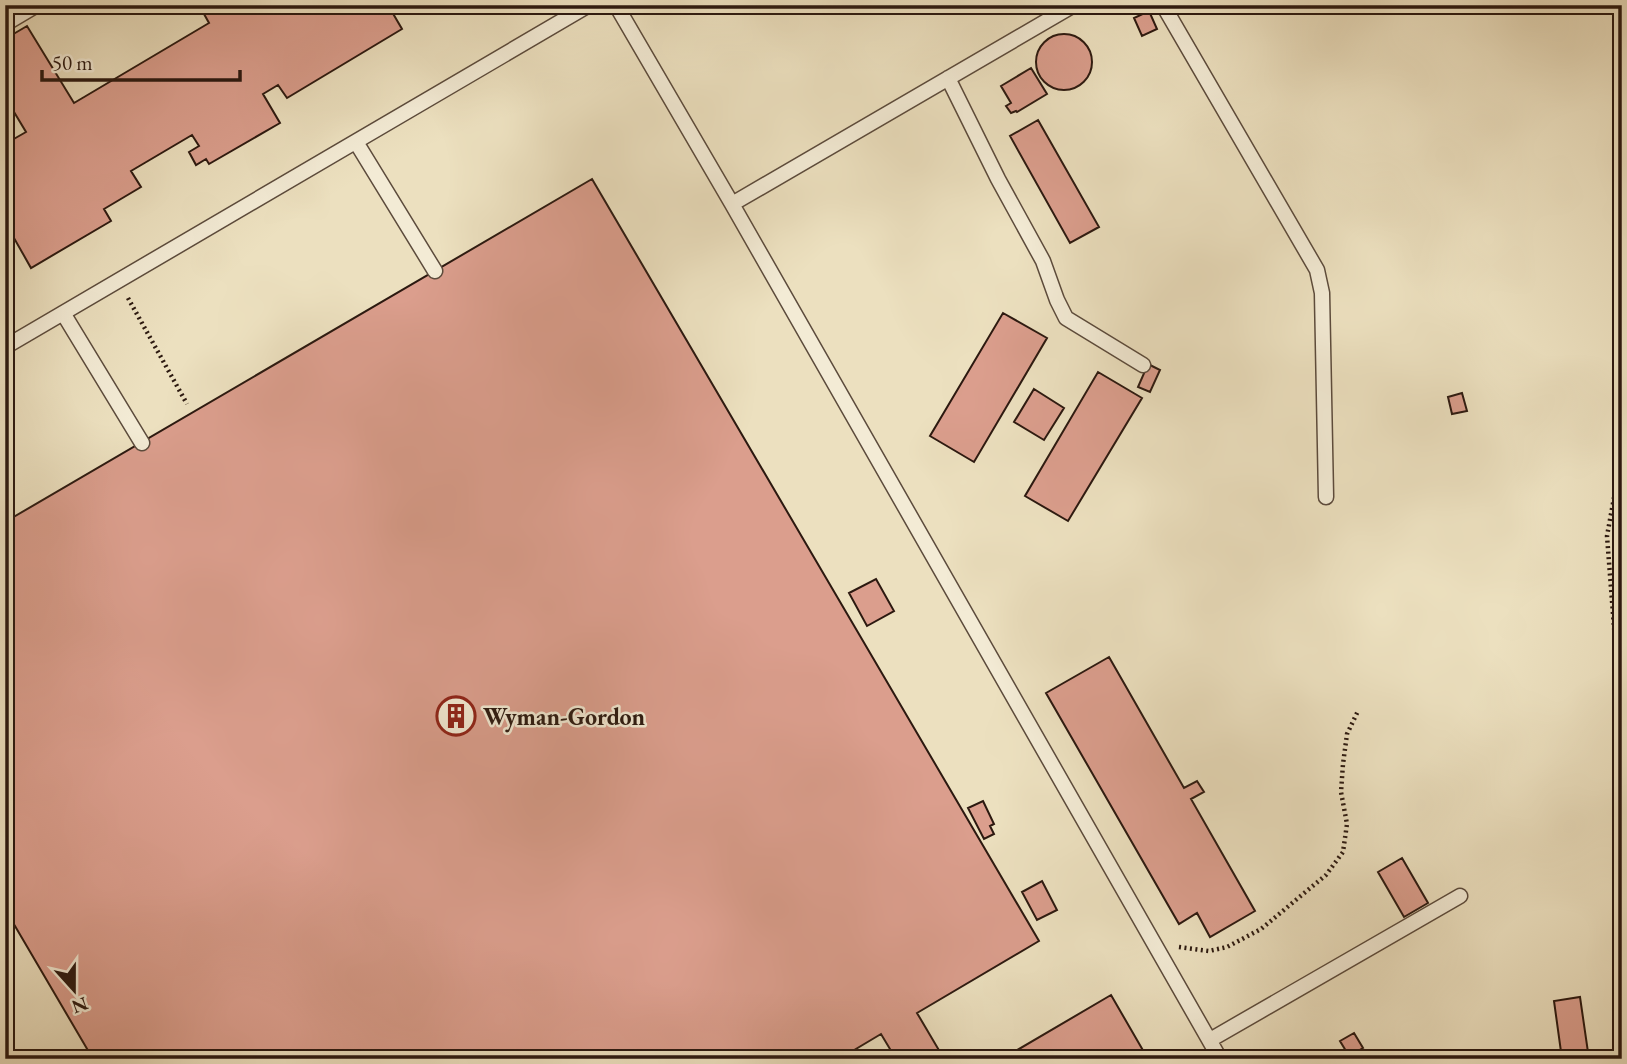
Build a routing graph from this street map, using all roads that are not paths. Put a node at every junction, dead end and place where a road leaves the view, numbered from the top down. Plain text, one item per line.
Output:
1 (37, 5) edge
2 (589, 5) edge
3 (616, 5) edge
4 (1074, 5) edge
5 (1163, 5) edge
6 (5, 24) edge
7 (948, 78) junction
8 (356, 142) junction
9 (732, 204) junction
10 (435, 271) dead end
11 (63, 313) junction
12 (5, 347) edge
13 (1143, 365) dead end
14 (142, 443) dead end
15 (1326, 498) dead end
16 (1460, 895) dead end
17 (1210, 1040) junction
18 (1220, 1059) edge

1 - 6 lane
2 - 8 lane
3 - 9 lane
4 - 7 lane
5 - 15 lane
7 - 9 lane
7 - 13 lane
8 - 10 lane
8 - 11 lane
9 - 17 lane
11 - 12 lane
11 - 14 lane
16 - 17 lane
17 - 18 lane

